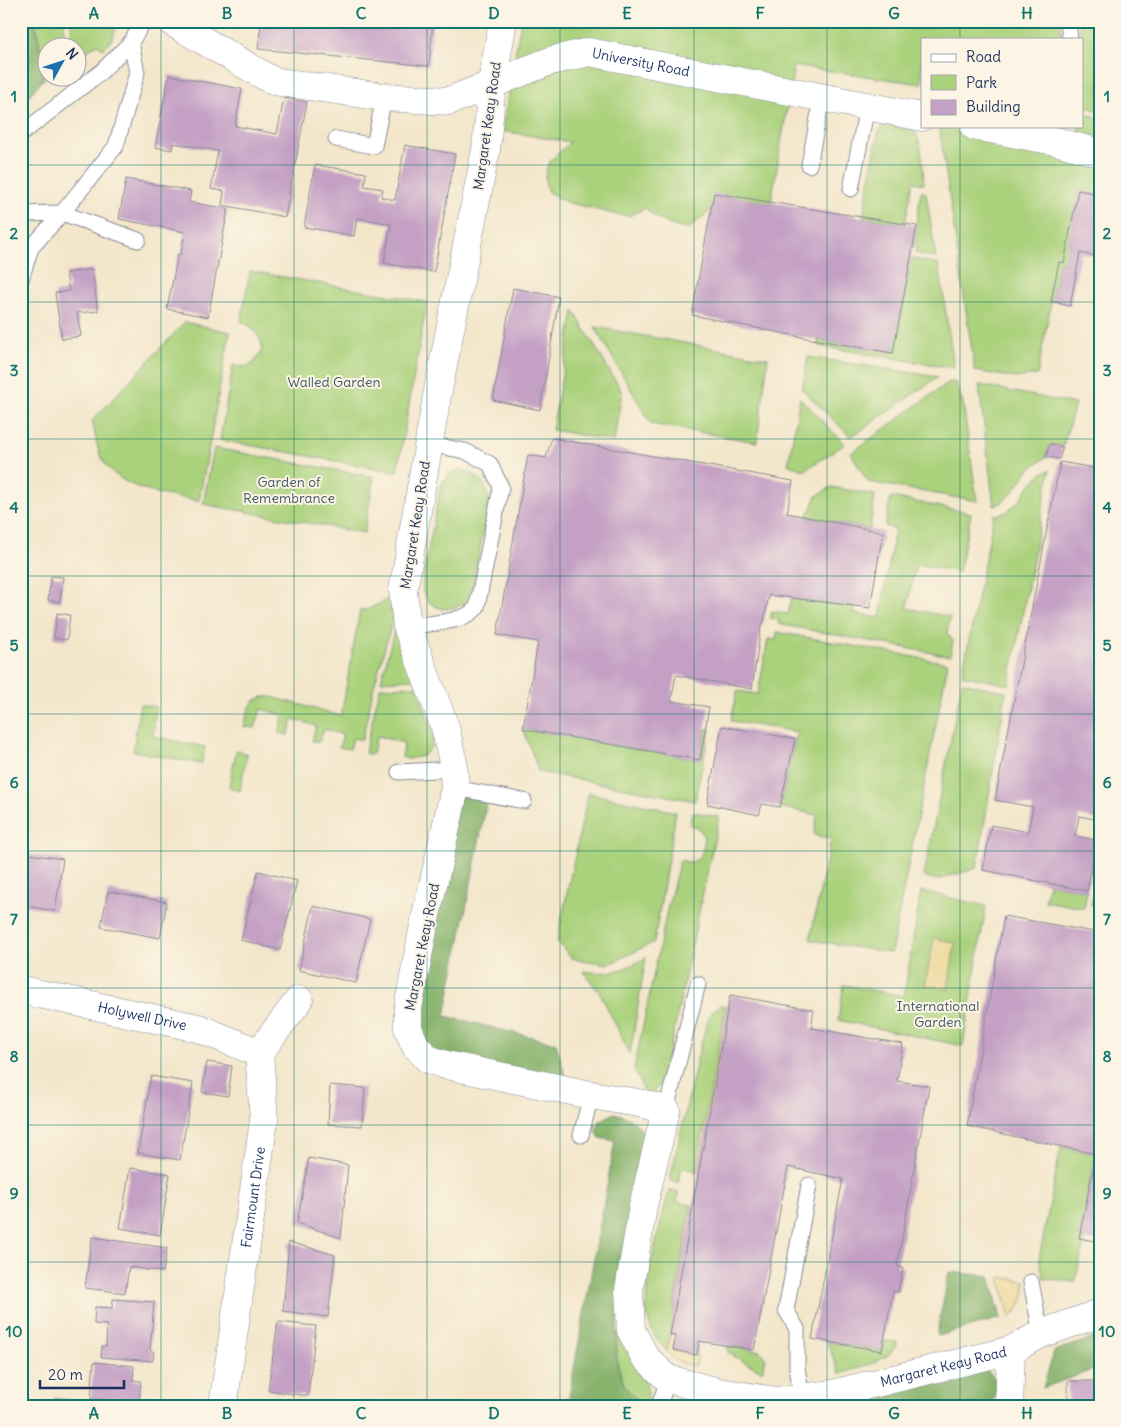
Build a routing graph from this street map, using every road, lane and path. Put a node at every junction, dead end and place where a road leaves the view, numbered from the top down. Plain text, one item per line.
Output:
1 (144, 21) edge
2 (170, 21) edge
3 (503, 21) edge
4 (1068, 21) edge
5 (1070, 38) edge
6 (131, 42) junction
7 (492, 83) junction
8 (384, 97) junction
9 (822, 97) junction
10 (867, 106) junction
11 (921, 117) edge
12 (995, 128) edge
13 (21, 134) edge
14 (1058, 134) edge
15 (336, 139) dead end
16 (1100, 153) edge
17 (809, 165) dead end
18 (851, 189) dead end
19 (62, 213) junction
20 (21, 214) edge
21 (138, 240) dead end
22 (21, 279) edge
23 (428, 444) junction
24 (407, 626) junction
25 (399, 772) dead end
26 (455, 778) junction
27 (524, 801) dead end
28 (698, 984) dead end
29 (21, 990) edge
30 (299, 1000) dead end
31 (259, 1052) junction
32 (591, 1095) junction
33 (666, 1110) junction
34 (581, 1135) dead end
35 (809, 1185) dead end
36 (1031, 1282) dead end
37 (1100, 1313) edge
38 (1041, 1334) junction
39 (1011, 1350) junction
40 (668, 1379) junction
41 (1009, 1397) edge
42 (785, 1401) edge
43 (223, 1406) edge
44 (659, 1406) edge

1 - 6 lane
2 - 8 street, University Road
3 - 7 street, Margaret Keay Road
4 - 5 lane
6 - 13 lane
6 - 19 lane
7 - 8 street, University Road
7 - 9 street, University Road
7 - 23 street, Margaret Keay Road
8 - 15 lane
9 - 10 street, University Road
9 - 17 lane
10 - 11 street, University Road
10 - 18 lane
12 - 14 street
14 - 16 street
19 - 20 lane
19 - 21 lane
19 - 22 lane
23 - 24 street, Margaret Keay Road
23 - 24 lane
24 - 26 street, Margaret Keay Road
25 - 26 lane
26 - 27 lane
26 - 32 street, Margaret Keay Road
28 - 33 lane
29 - 31 street, Holywell Drive
30 - 31 street
31 - 43 street, Fairmount Drive
32 - 33 street, Margaret Keay Road
32 - 34 lane
33 - 40 street
35 - 42 lane
36 - 38 lane
37 - 38 street, Margaret Keay Road
38 - 39 street, Margaret Keay Road
39 - 41 street
39 - 42 street, Margaret Keay Road
40 - 42 street, Margaret Keay Road
40 - 44 lane

